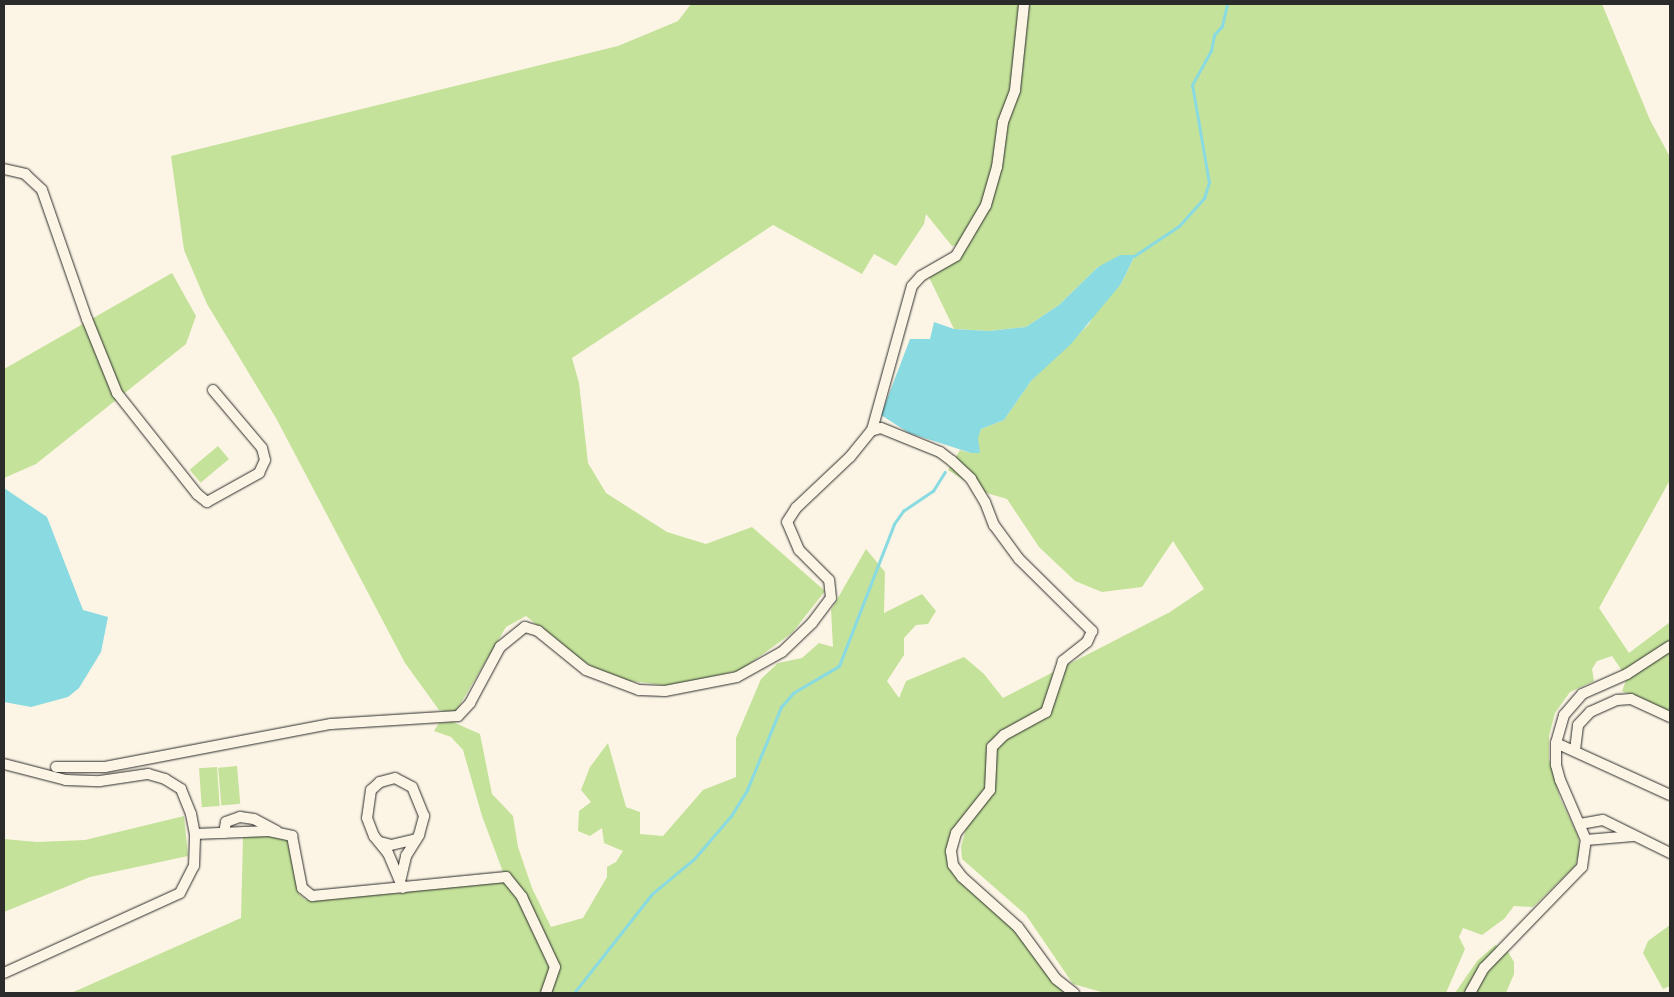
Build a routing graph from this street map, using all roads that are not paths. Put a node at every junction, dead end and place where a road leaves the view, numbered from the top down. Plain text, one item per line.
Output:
1 (1024, 4) edge
2 (4, 169) edge
3 (213, 390) dead end
4 (872, 430) junction
5 (1670, 646) edge
6 (1670, 717) edge
7 (1556, 743) junction
8 (1575, 750) junction
9 (4, 764) edge
10 (56, 767) dead end
11 (1670, 795) edge
12 (1580, 824) junction
13 (278, 831) junction
14 (224, 833) junction
15 (195, 834) junction
16 (1634, 836) junction
17 (416, 839) junction
18 (1586, 840) junction
19 (379, 842) junction
20 (1670, 853) edge
21 (402, 883) junction
22 (4, 973) edge
23 (546, 993) edge
24 (1074, 993) edge
25 (1470, 993) edge

1 - 4 street
2 - 3 street
4 - 10 street
4 - 24 street
5 - 7 street
6 - 8 street
7 - 8 street
7 - 12 street
8 - 11 street
9 - 15 street
12 - 16 street
12 - 18 street
13 - 14 street
13 - 14 street
13 - 21 street
14 - 15 street
15 - 22 street
16 - 18 street
16 - 20 street
17 - 19 street
17 - 19 street
17 - 21 street
18 - 25 street
19 - 21 street
21 - 23 street

